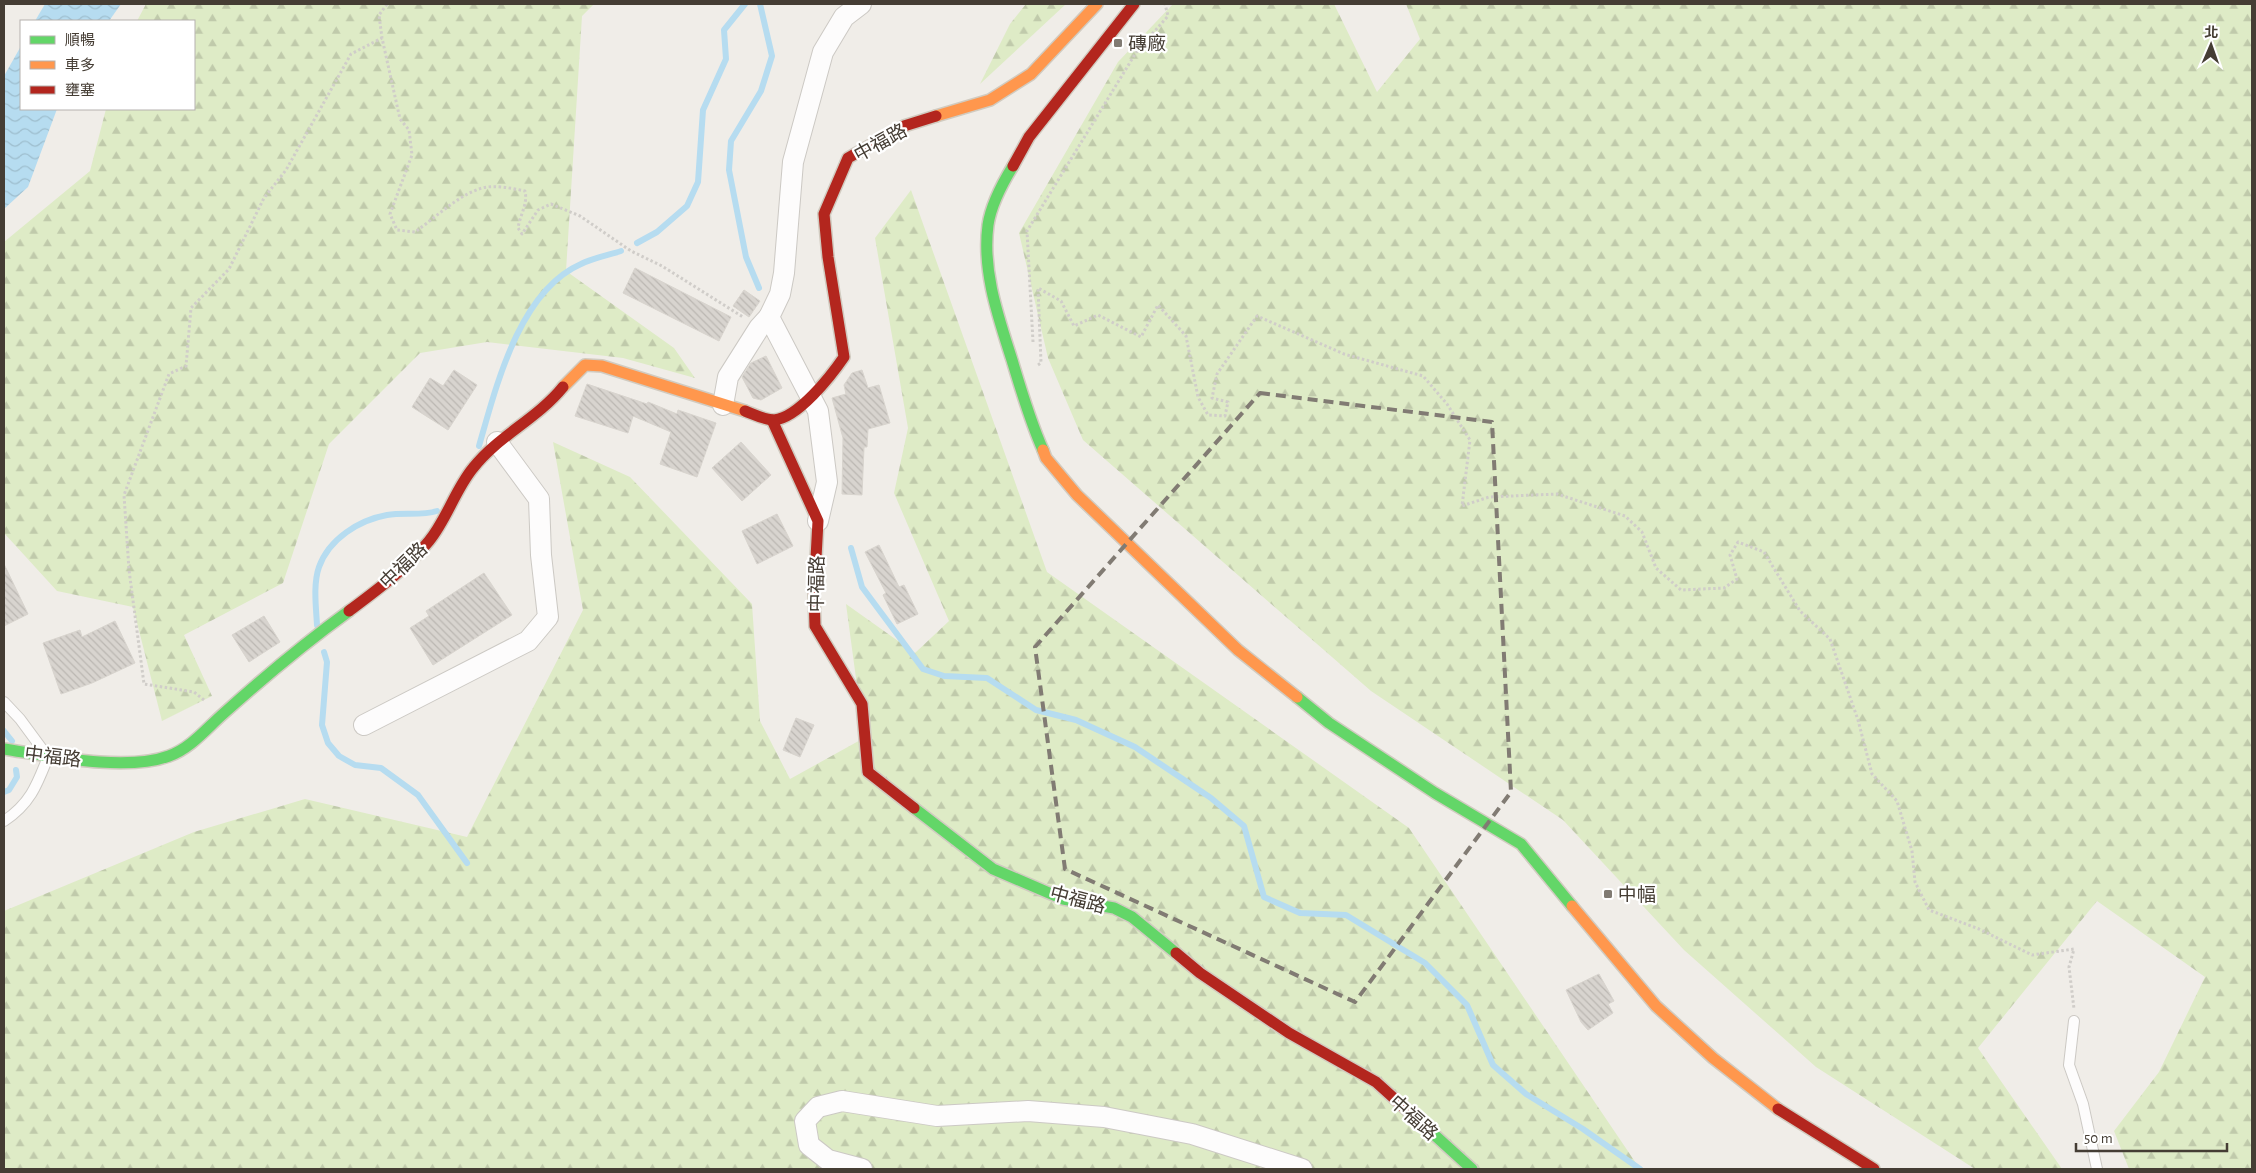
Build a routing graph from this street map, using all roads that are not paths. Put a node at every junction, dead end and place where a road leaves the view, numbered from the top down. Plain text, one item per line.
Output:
1 (861, 4) edge
2 (1098, 4) edge
3 (1134, 4) edge
4 (764, 322) junction
5 (808, 396) junction
6 (724, 405) junction
7 (772, 420) junction
8 (497, 442) junction
9 (818, 521) junction
10 (4, 702) edge
11 (364, 725) dead end
12 (4, 749) edge
13 (48, 757) junction
14 (4, 820) edge
15 (2074, 1021) road end
16 (862, 1169) edge
17 (1302, 1169) edge
18 (1472, 1169) edge
19 (1874, 1169) edge
20 (2097, 1169) edge

1 - 4 street
2 - 5 street, 中福路
3 - 19 street
4 - 5 street, 中福路
4 - 6 street
5 - 7 street, 中福路
5 - 9 street, 中福路
6 - 7 street, 中福路
6 - 8 street, 中福路
7 - 9 street, 中福路
8 - 11 street
8 - 13 street, 中福路
9 - 18 street, 中福路
10 - 13 lane
12 - 13 street, 中福路
13 - 14 lane
15 - 20 lane
16 - 17 street

